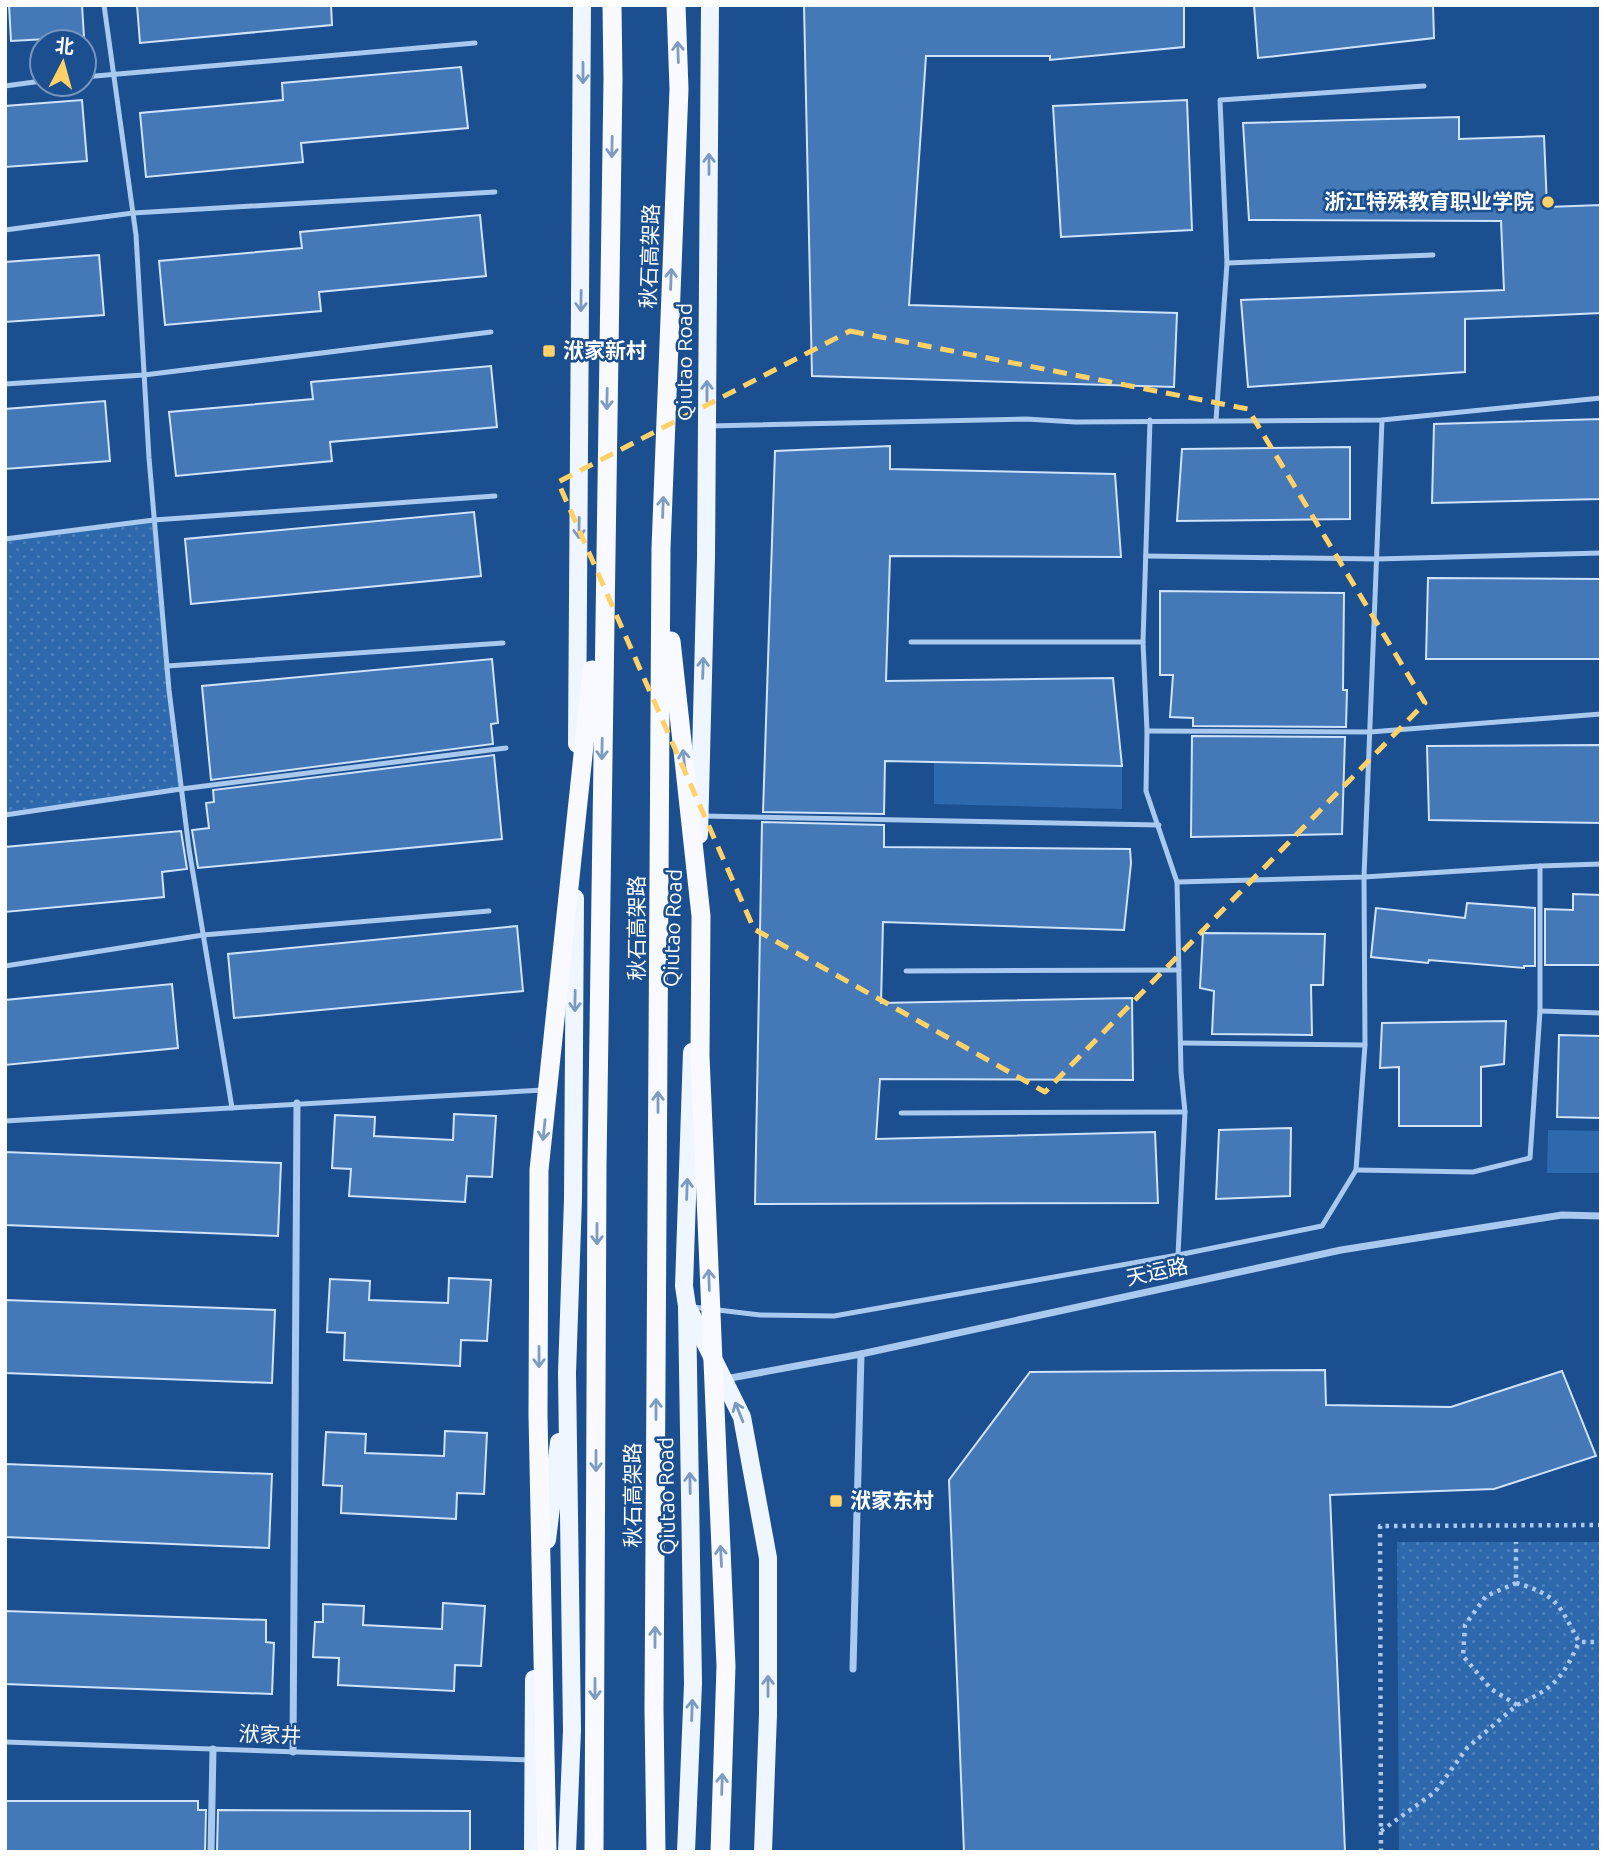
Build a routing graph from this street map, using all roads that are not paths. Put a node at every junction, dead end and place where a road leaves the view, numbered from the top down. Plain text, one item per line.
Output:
1 (104, 5) edge
2 (582, 5) edge
3 (612, 5) edge
4 (676, 5) edge
5 (710, 5) edge
6 (475, 43) dead end
7 (114, 73) junction
8 (98, 75) edge
9 (28, 83) edge
10 (5, 86) edge
11 (1424, 86) dead end
12 (495, 192) dead end
13 (133, 213) junction
14 (5, 230) edge
15 (1433, 255) dead end
16 (1227, 262) junction
17 (491, 332) dead end
18 (144, 375) junction
19 (5, 384) edge
20 (1601, 398) edge
21 (1150, 420) junction
22 (1216, 420) junction
23 (1382, 420) junction
24 (707, 426) junction
25 (495, 496) dead end
26 (155, 520) junction
27 (5, 539) edge
28 (661, 548) junction
29 (605, 550) junction
30 (1601, 553) edge
31 (1146, 556) junction
32 (1377, 559) junction
33 (911, 642) dead end
34 (1143, 642) junction
35 (503, 643) dead end
36 (167, 666) junction
37 (1601, 714) edge
38 (1147, 731) junction
39 (1370, 732) junction
40 (506, 748) dead end
41 (181, 789) junction
42 (5, 815) edge
43 (699, 816) junction
44 (1159, 825) junction
45 (1601, 864) edge
46 (1540, 866) junction
47 (1364, 877) junction
48 (1177, 881) junction
49 (489, 911) dead end
50 (203, 936) junction
51 (5, 966) edge
52 (1179, 970) junction
53 (906, 971) dead end
54 (1540, 1011) junction
55 (1601, 1013) edge
56 (1181, 1043) junction
57 (1365, 1045) junction
58 (550, 1089) dead end
59 (297, 1103) junction
60 (232, 1108) junction
61 (1185, 1112) junction
62 (901, 1113) dead end
63 (5, 1121) edge
64 (1356, 1170) junction
65 (1601, 1216) edge
66 (1178, 1255) junction
67 (687, 1306) junction
68 (861, 1354) junction
69 (567, 1373) junction
70 (723, 1379) junction
71 (853, 1669) dead end
72 (5, 1742) edge
73 (213, 1749) junction
74 (293, 1752) junction
75 (534, 1760) junction
76 (211, 1852) edge
77 (533, 1852) edge
78 (547, 1852) edge
79 (568, 1852) edge
80 (594, 1852) edge
81 (656, 1852) edge
82 (687, 1852) edge
83 (720, 1852) edge
84 (763, 1852) edge

1 - 7 lane
2 -> 69 main road
3 -> 29 highway, 秋石高架路
28 -> 4 highway, 秋石高架路
24 -> 5 main road, Qiutao Road
6 - 7 lane
7 - 8 lane
7 - 13 lane
9 - 10 lane
11 - 16 lane
12 - 13 lane
13 - 14 lane
13 - 18 lane
15 - 16 lane
16 - 22 lane
17 - 18 lane
18 - 19 lane
18 - 26 lane
20 - 23 lane
21 - 22 lane
21 - 24 lane
21 - 31 lane
22 - 23 lane
23 - 32 lane
43 -> 24 main road, Qiutao Road
25 - 26 lane
26 - 27 lane
26 - 36 lane
81 -> 28 highway, 秋石高架路
83 -> 28 highway
29 -> 78 highway
29 -> 80 highway, 秋石高架路
30 - 32 lane
31 - 32 lane
31 - 34 lane
32 - 39 lane
33 - 34 lane
34 - 38 lane
35 - 36 lane
36 - 41 lane
37 - 39 lane
38 - 39 lane
38 - 44 lane
39 - 47 lane
40 - 41 lane
41 - 42 lane
41 - 50 lane
43 - 44 lane
67 -> 43 main road, Qiutao Road
44 - 48 lane
45 - 46 lane
46 - 47 lane
46 - 54 lane
47 - 48 lane
47 - 57 lane
48 - 52 lane
49 - 50 lane
50 - 51 lane
50 - 60 lane
52 - 53 lane
52 - 56 lane
54 - 55 lane
54 - 64 lane
56 - 57 lane
56 - 61 lane
57 - 64 lane
58 - 59 lane
59 - 60 lane
59 - 74 street
60 - 63 lane
61 - 62 lane
61 - 66 lane
64 - 66 lane
65 - 68 street, 天运路
66 - 67 lane
67 - 70 main road
82 -> 67 main road, Qiutao Road
68 - 70 street, 天运路
68 - 71 street
69 - 75 main road
69 - 79 main road
84 -> 70 main road
72 - 73 lane, 洑家井
73 - 74 lane, 洑家井
73 - 76 street
74 - 75 lane, 洑家井
75 - 77 main road

